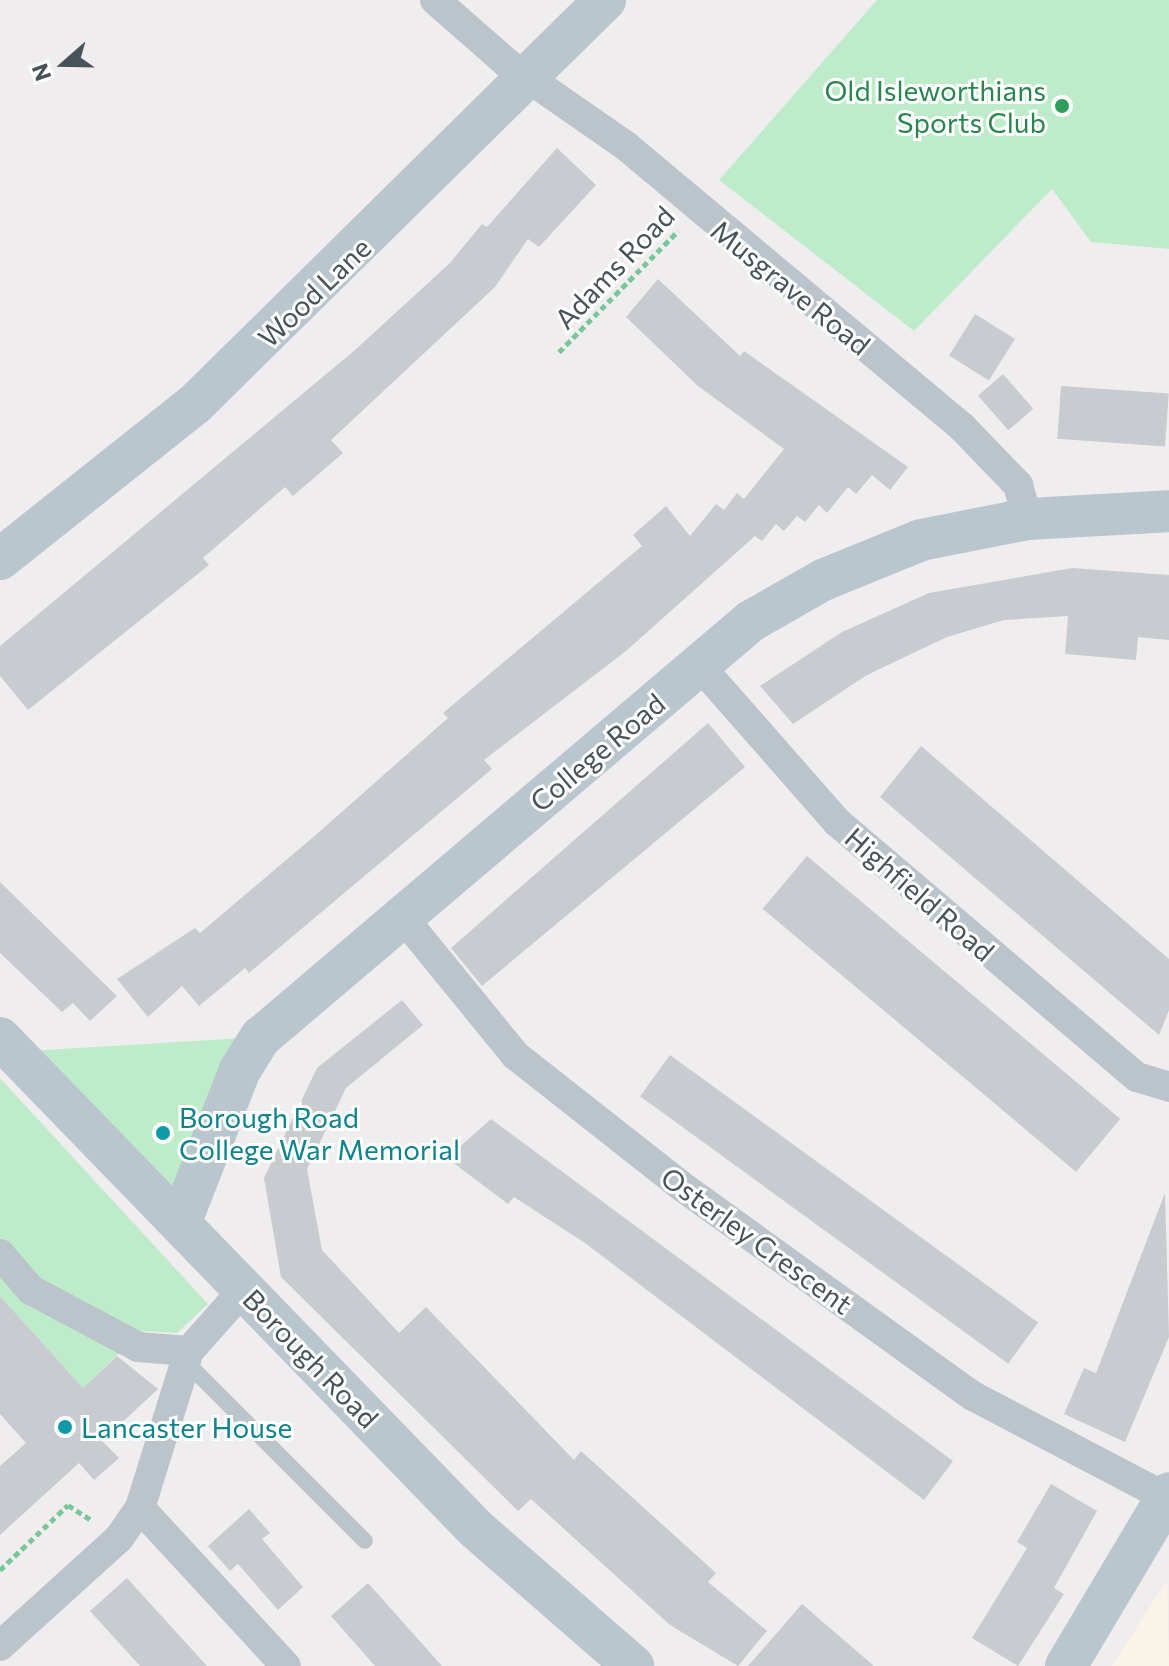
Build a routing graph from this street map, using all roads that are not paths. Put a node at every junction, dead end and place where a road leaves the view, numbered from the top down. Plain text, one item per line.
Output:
1 (435, 0) edge
2 (605, 0) edge
3 (530, 76) junction
4 (1169, 511) edge
5 (1028, 519) junction
6 (0, 559) edge
7 (700, 666) junction
8 (401, 915) junction
9 (0, 1038) edge
10 (1169, 1087) edge
11 (181, 1221) junction
12 (0, 1254) edge
13 (244, 1289) junction
14 (188, 1357) junction
15 (1168, 1496) edge
16 (140, 1508) junction
17 (365, 1541) dead end
18 (0, 1646) edge
19 (286, 1666) edge
20 (633, 1666) edge
21 (1066, 1666) edge

1 - 3 street, Musgrave Road
2 - 3 street, Wood Lane
3 - 5 street, Musgrave Road
3 - 6 street, Wood Lane
4 - 5 street, College Road
5 - 7 street, College Road
7 - 8 street, College Road
7 - 10 street, Highfield Road
8 - 11 street, College Road
8 - 15 street, Osterley Crescent
9 - 11 street, Borough Road
11 - 13 street, Borough Road
12 - 14 street
13 - 14 street
13 - 20 street, Borough Road
14 - 16 street
14 - 17 lane
15 - 21 street
16 - 18 street
16 - 19 street

